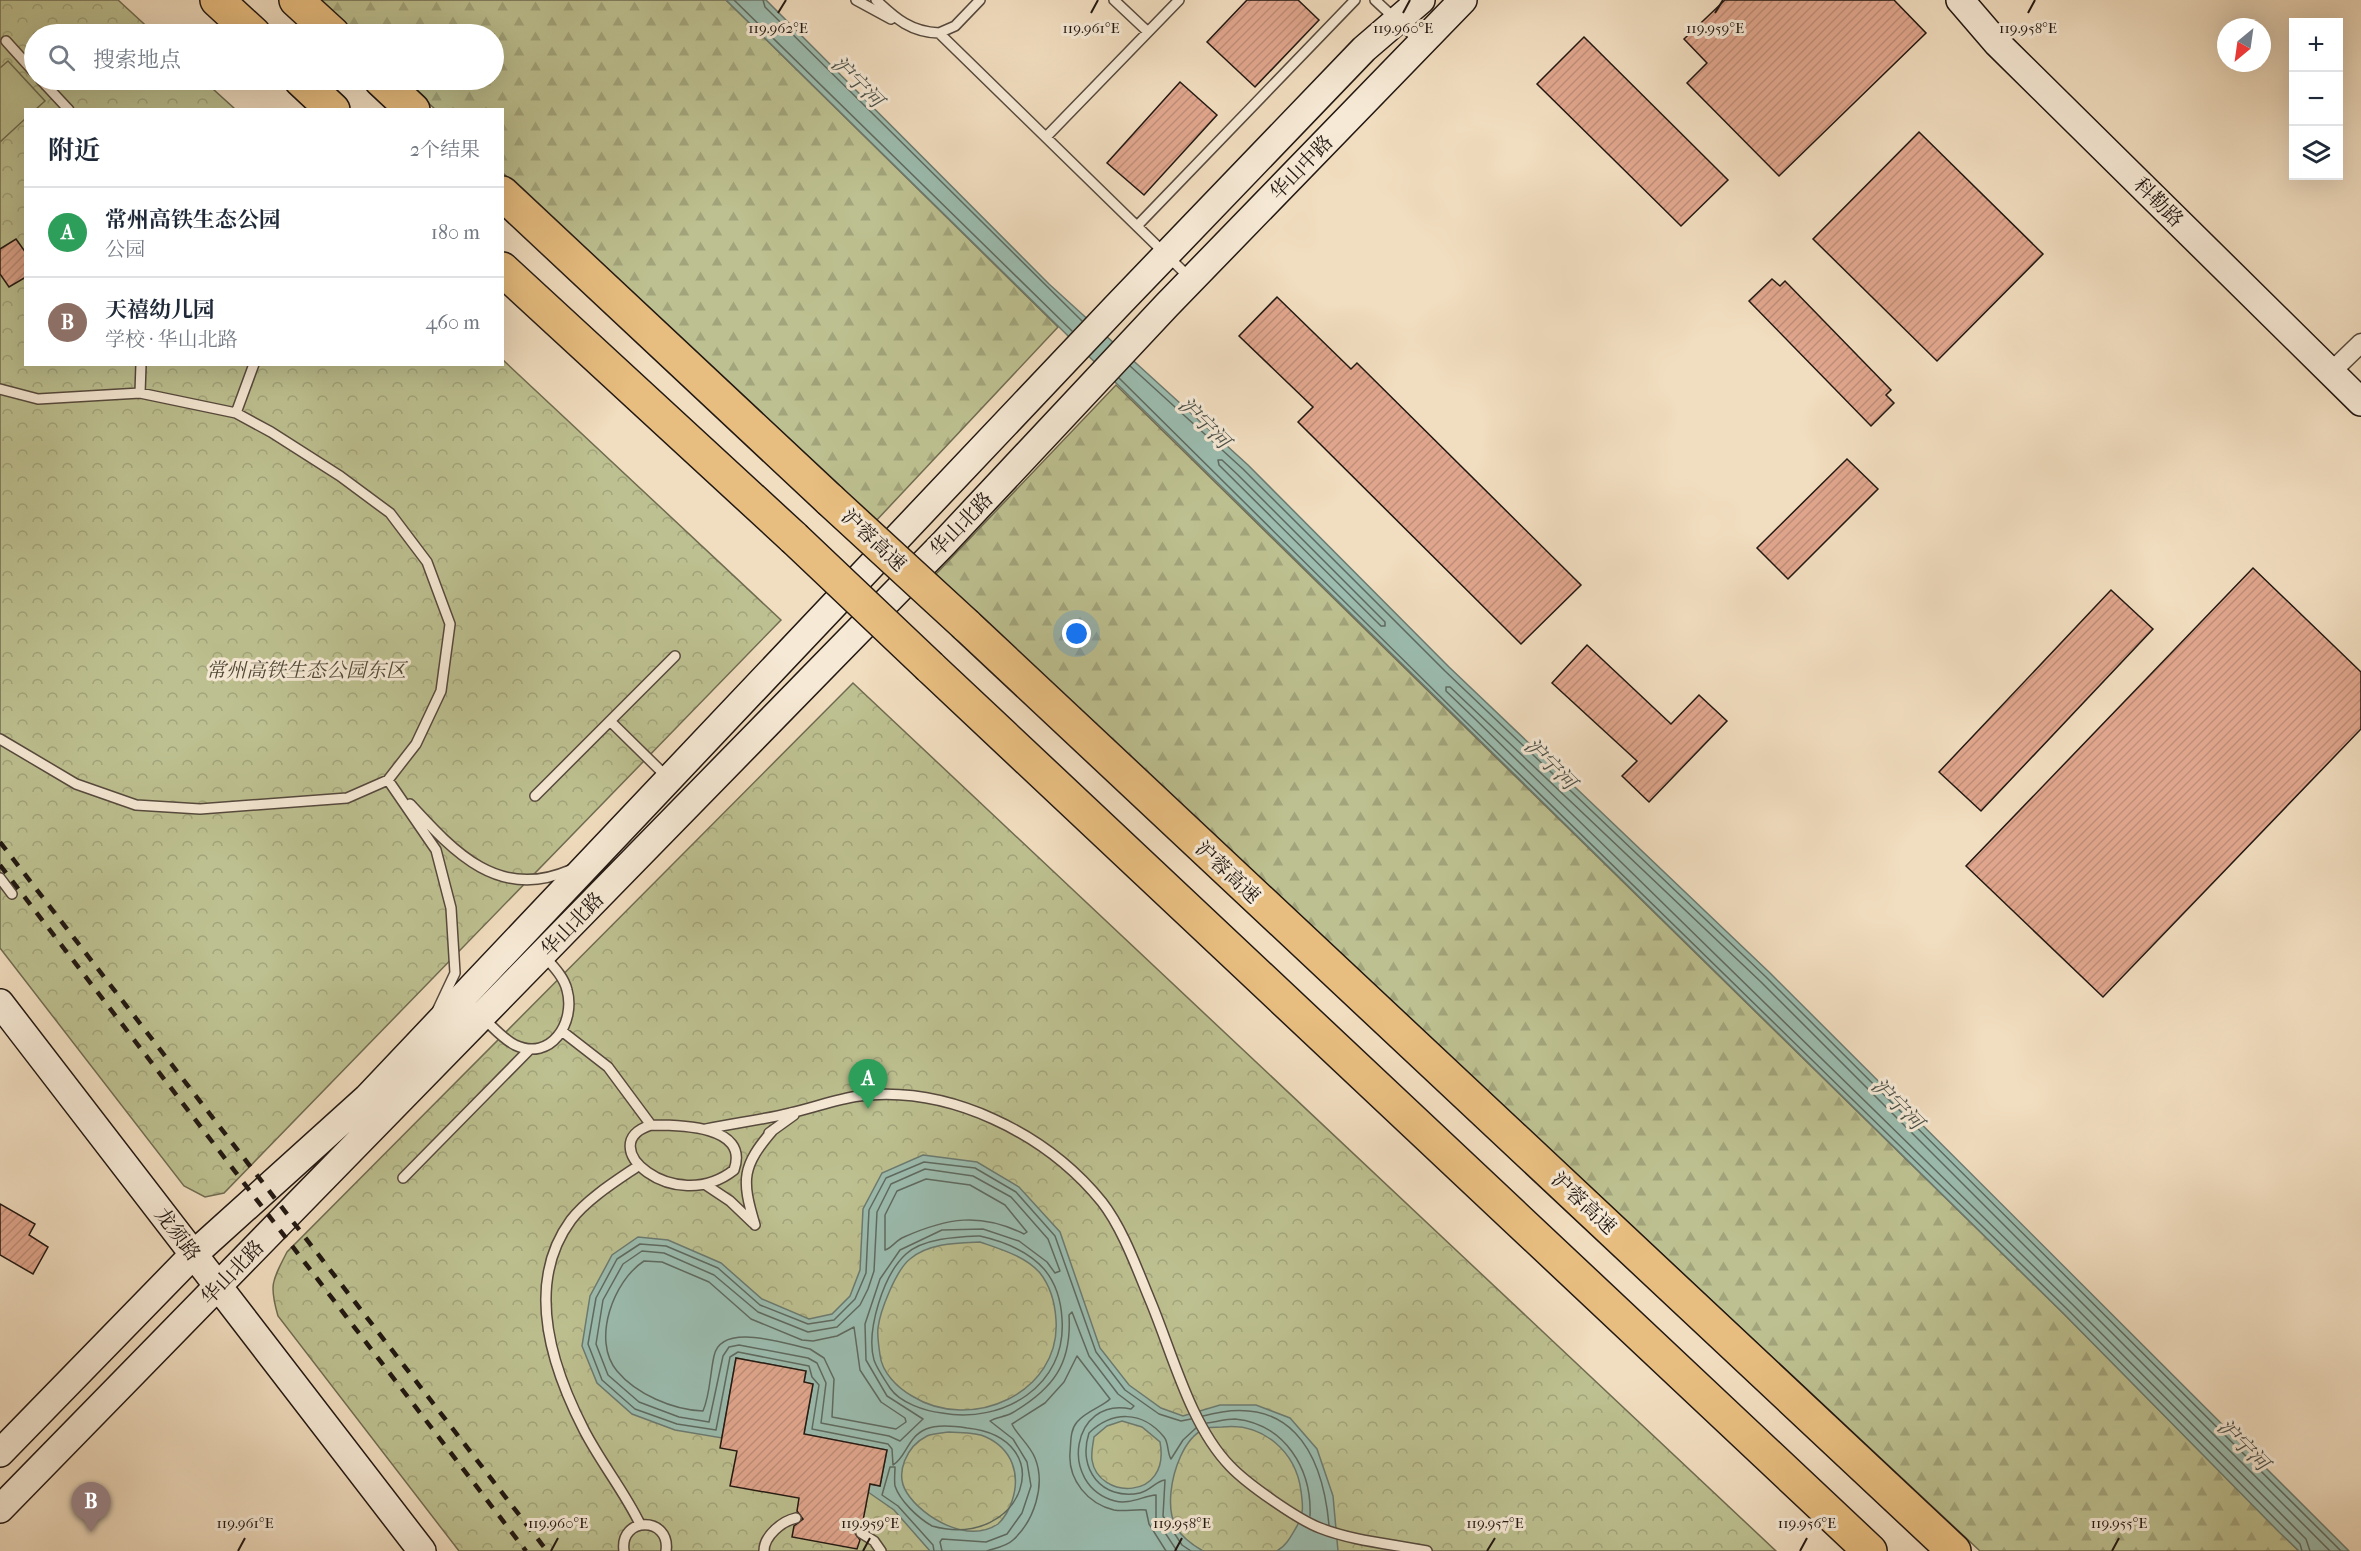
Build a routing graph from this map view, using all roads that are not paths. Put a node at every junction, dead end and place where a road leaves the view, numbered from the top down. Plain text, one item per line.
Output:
1 (217, 0) edge
2 (296, 0) edge
3 (856, 0) edge
4 (876, 0) edge
5 (980, 0) edge
6 (1114, 0) edge
7 (1179, 0) edge
8 (1355, 0) edge
9 (1375, 0) edge
10 (1421, 0) edge
11 (1463, 0) edge
12 (1960, 0) edge
13 (1397, 21) junction
14 (243, 24) edge
15 (322, 24) edge
16 (905, 26) junction
17 (1148, 32) junction
18 (939, 33) junction
19 (6, 41) dead end
20 (1421, 43) junction
21 (24, 61) edge
22 (50, 90) edge
23 (312, 90) edge
24 (392, 90) edge
25 (67, 108) edge
26 (331, 108) edge
27 (411, 108) edge
28 (1046, 137) junction
29 (504, 195) edge
30 (1137, 226) junction
31 (1166, 255) junction
32 (504, 271) edge
33 (1192, 280) junction
34 (1116, 307) joint
35 (1140, 335) joint
36 (2361, 343) edge
37 (141, 366) edge
38 (253, 366) edge
39 (2331, 372) junction
40 (0, 389) edge
41 (140, 393) junction
42 (2361, 402) edge
43 (236, 413) junction
44 (675, 656) dead end
45 (609, 721) junction
46 (0, 739) edge
47 (670, 779) junction
48 (388, 780) junction
49 (535, 796) dead end
50 (592, 860) junction
51 (0, 878) edge
52 (12, 894) dead end
53 (543, 954) junction
54 (0, 1003) edge
55 (481, 1017) junction
56 (563, 1032) junction
57 (425, 1037) junction
58 (530, 1049) junction
59 (799, 1112) junction
60 (651, 1125) junction
61 (706, 1129) junction
62 (774, 1130) junction
63 (734, 1148) junction
64 (742, 1159) junction
65 (638, 1166) junction
66 (734, 1170) junction
67 (746, 1173) junction
68 (403, 1178) dead end
69 (706, 1185) junction
70 (193, 1255) junction
71 (219, 1286) junction
72 (0, 1453) edge
73 (0, 1509) edge
74 (796, 1518) dead end
75 (640, 1524) junction
76 (861, 1533) dead end
77 (422, 1551) edge
78 (624, 1551) edge
79 (666, 1551) edge
80 (764, 1551) edge
81 (881, 1551) edge
82 (1427, 1551) edge
83 (1870, 1551) edge
84 (1954, 1551) edge

1 - 14 highway
2 - 15 highway
3 - 16 lane
4 - 16 lane
5 - 18 lane
6 - 17 lane
7 - 17 lane
8 - 30 lane
9 - 13 lane
10 - 13 main road, 华山中路
11 - 20 main road, 华山中路
12 - 39 main road, 科勒路
13 - 20 lane
13 - 31 main road, 华山中路
16 - 18 lane
17 - 28 lane
18 - 28 lane
19 - 21 lane
20 - 33 main road, 华山中路
22 - 25 lane
23 - 26 highway
24 - 27 highway
28 - 30 lane
29 - 84 highway, 沪蓉高速, bridge
30 - 31 lane
31 - 33 lane
31 - 34 main road, 华山中路
32 - 83 highway, bridge
33 - 35 main road, 华山中路
34 - 47 main road, 华山北路
35 - 53 main road, 华山北路
36 - 39 street
37 - 41 lane
38 - 43 lane
39 - 42 main road, 科勒路
40 - 41 lane
41 - 43 lane
43 - 48 lane
44 - 45 lane
45 - 47 lane
45 - 49 lane
46 - 48 lane
47 - 50 main road, 华山北路
48 - 50 lane
48 - 57 lane
50 - 57 main road, 华山北路
51 - 52 lane
53 - 55 main road, 华山北路
53 - 56 lane
54 - 70 main road, 龙须路
55 - 58 lane
55 - 71 main road, 华山北路
56 - 58 lane
56 - 60 lane
57 - 70 main road, 华山北路
58 - 68 lane
59 - 61 lane
59 - 62 lane
59 - 82 lane
60 - 61 lane
60 - 65 lane
61 - 63 lane
62 - 64 lane
62 - 67 lane
63 - 64 lane
63 - 66 lane
64 - 66 lane
64 - 67 lane
65 - 69 lane
65 - 75 lane
66 - 69 lane
67 - 69 lane
70 - 71 main road, 龙须路
70 - 72 main road, 华山北路
71 - 73 main road, 华山北路
71 - 77 main road, 龙须路
74 - 80 lane
75 - 78 lane
75 - 79 lane
76 - 81 lane

